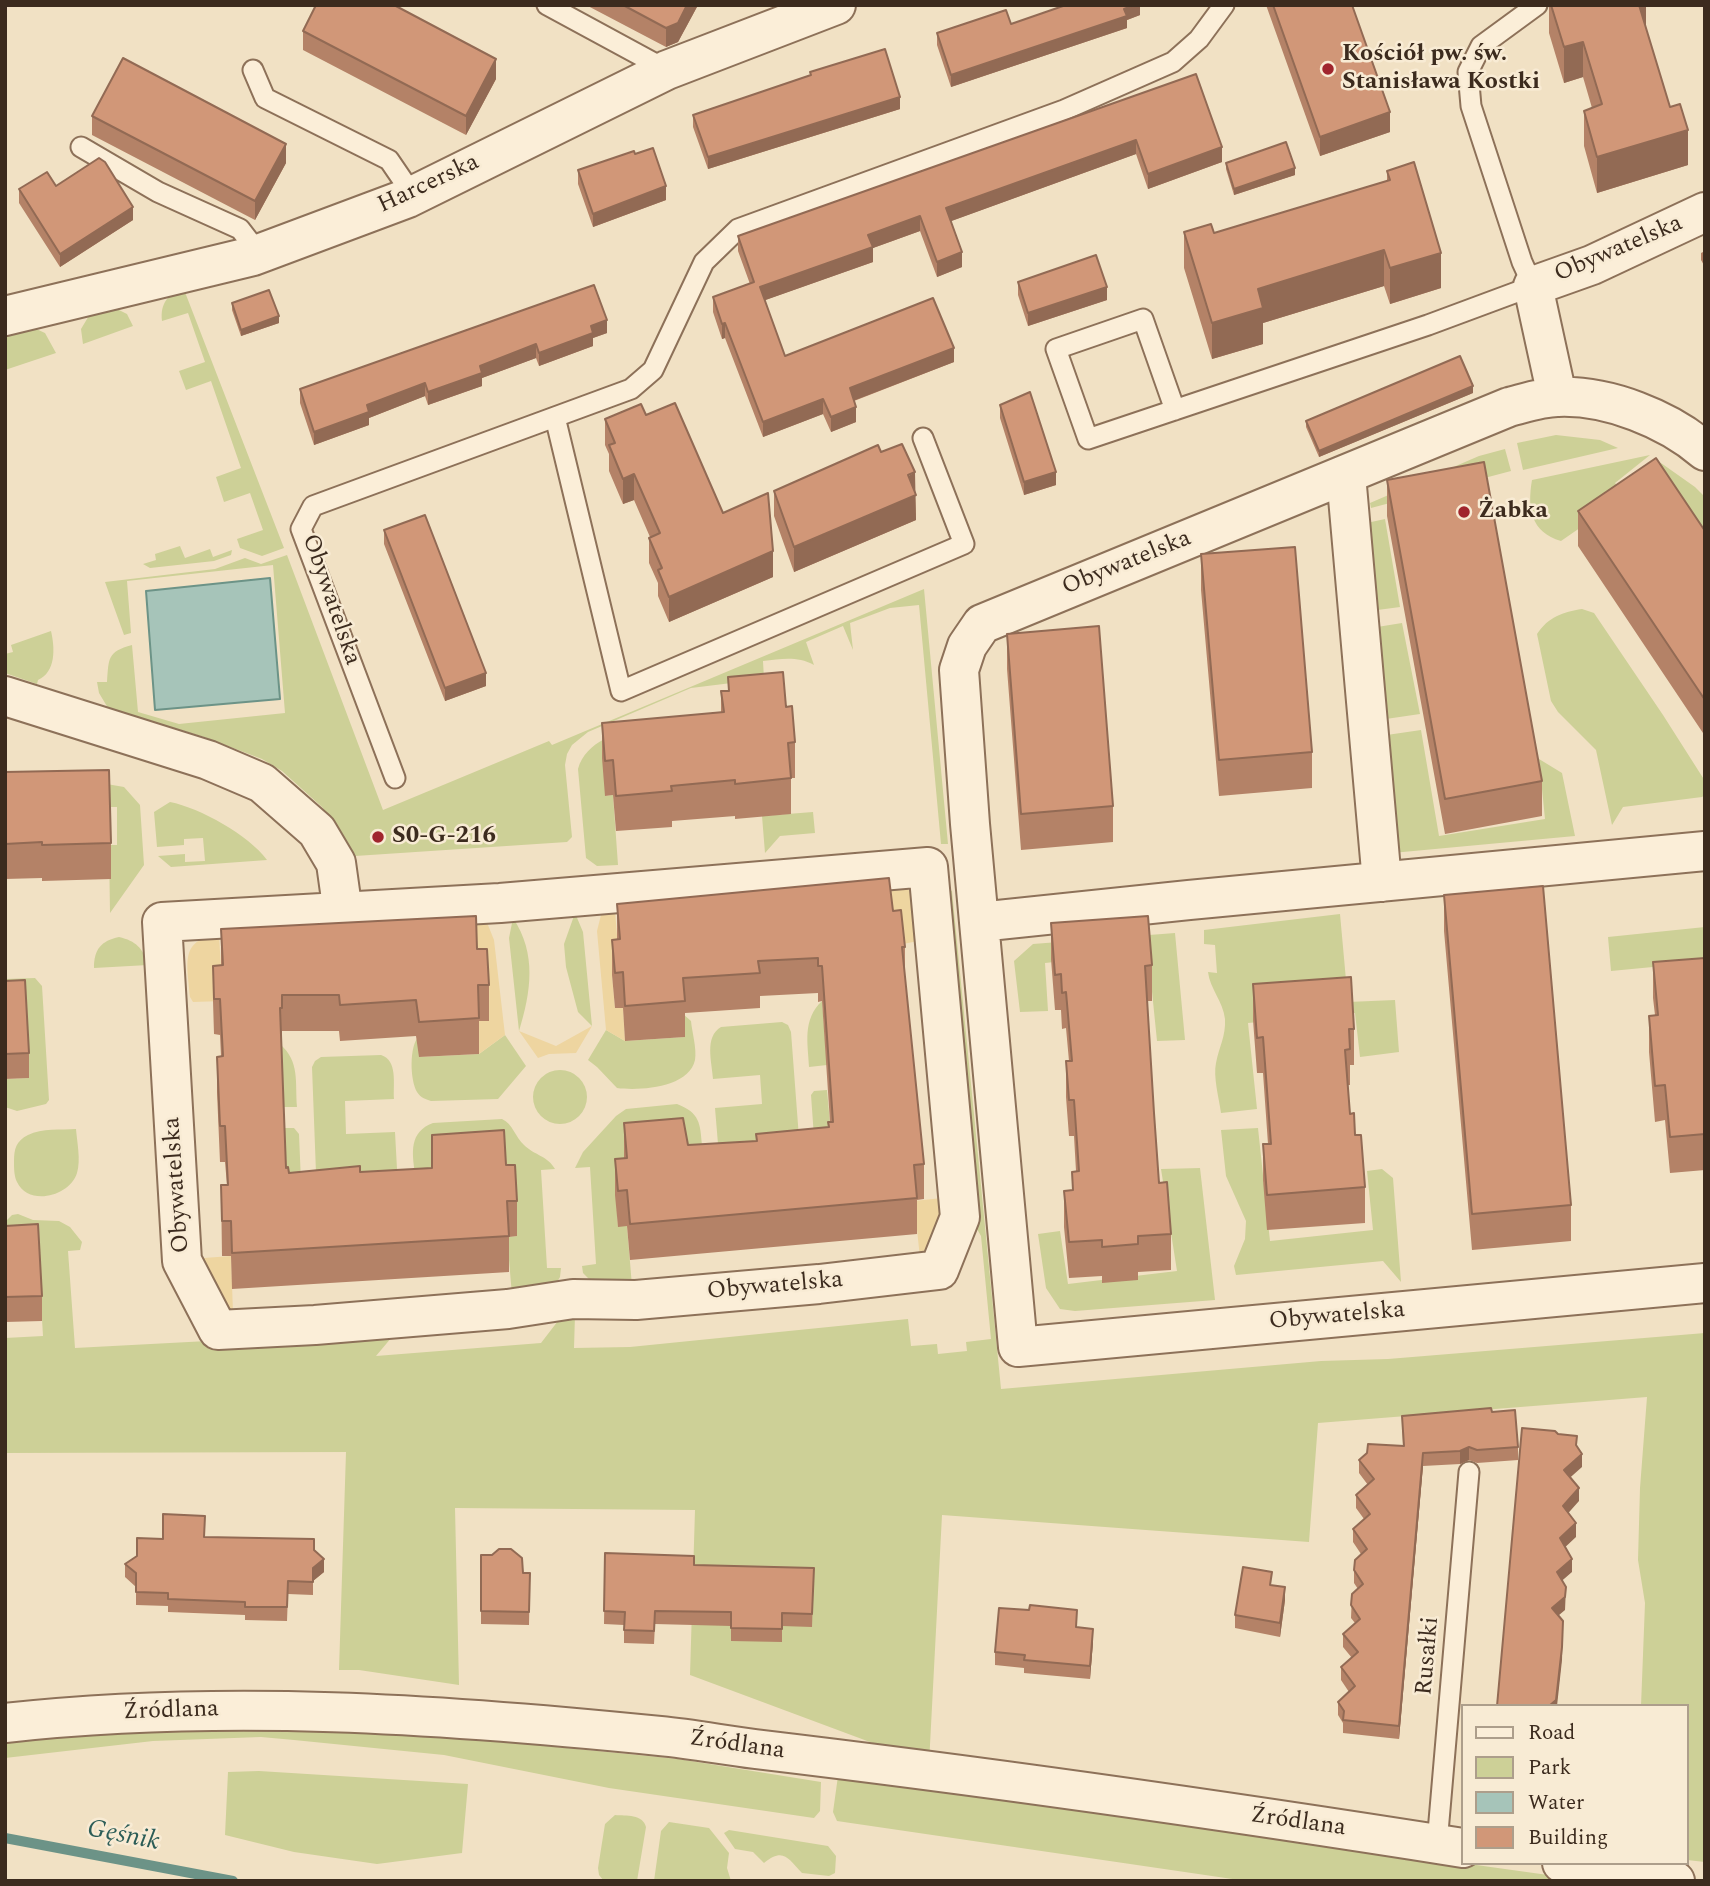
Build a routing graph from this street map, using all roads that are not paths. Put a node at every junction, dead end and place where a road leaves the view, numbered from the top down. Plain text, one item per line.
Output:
1 (547, 5) edge
2 (836, 5) edge
3 (1224, 5) edge
4 (1537, 5) edge
5 (253, 70) dead end
6 (667, 70) junction
7 (81, 147) dead end
8 (408, 198) junction
9 (1705, 212) edge
10 (253, 256) junction
11 (1533, 286) junction
12 (5, 316) edge
13 (1557, 396) junction
14 (1175, 410) junction
15 (555, 417) junction
16 (923, 438) dead end
17 (1705, 451) edge
18 (1346, 475) junction
19 (5, 696) edge
20 (396, 778) dead end
21 (1705, 851) edge
22 (1382, 882) junction
23 (343, 913) junction
24 (979, 922) junction
25 (1705, 1283) edge
26 (1469, 1472) dead end
27 (5, 1723) edge
28 (1450, 1846) edge
29 (1575, 1865) edge
30 (1675, 1881) edge

1 - 6 lane
2 - 6 street, Harcerska
3 - 15 lane, Obywatelska
4 - 11 lane, Obywatelska
5 - 8 lane
6 - 8 street, Harcerska
7 - 10 lane
8 - 10 street, Harcerska
9 - 11 street, Obywatelska
10 - 12 street, Harcerska
11 - 13 street, Obywatelska
11 - 14 lane, Obywatelska
13 - 17 street, Obywatelska
13 - 18 street, Obywatelska
14 - 14 lane, Obywatelska
15 - 16 lane
15 - 20 lane, Obywatelska
18 - 22 street
18 - 24 street, Obywatelska
19 - 23 street
21 - 22 street
22 - 24 street
23 - 23 street, Obywatelska
24 - 25 street, Obywatelska
26 - 28 lane, Rusałki
27 - 28 street, Źródlana
29 - 30 street

